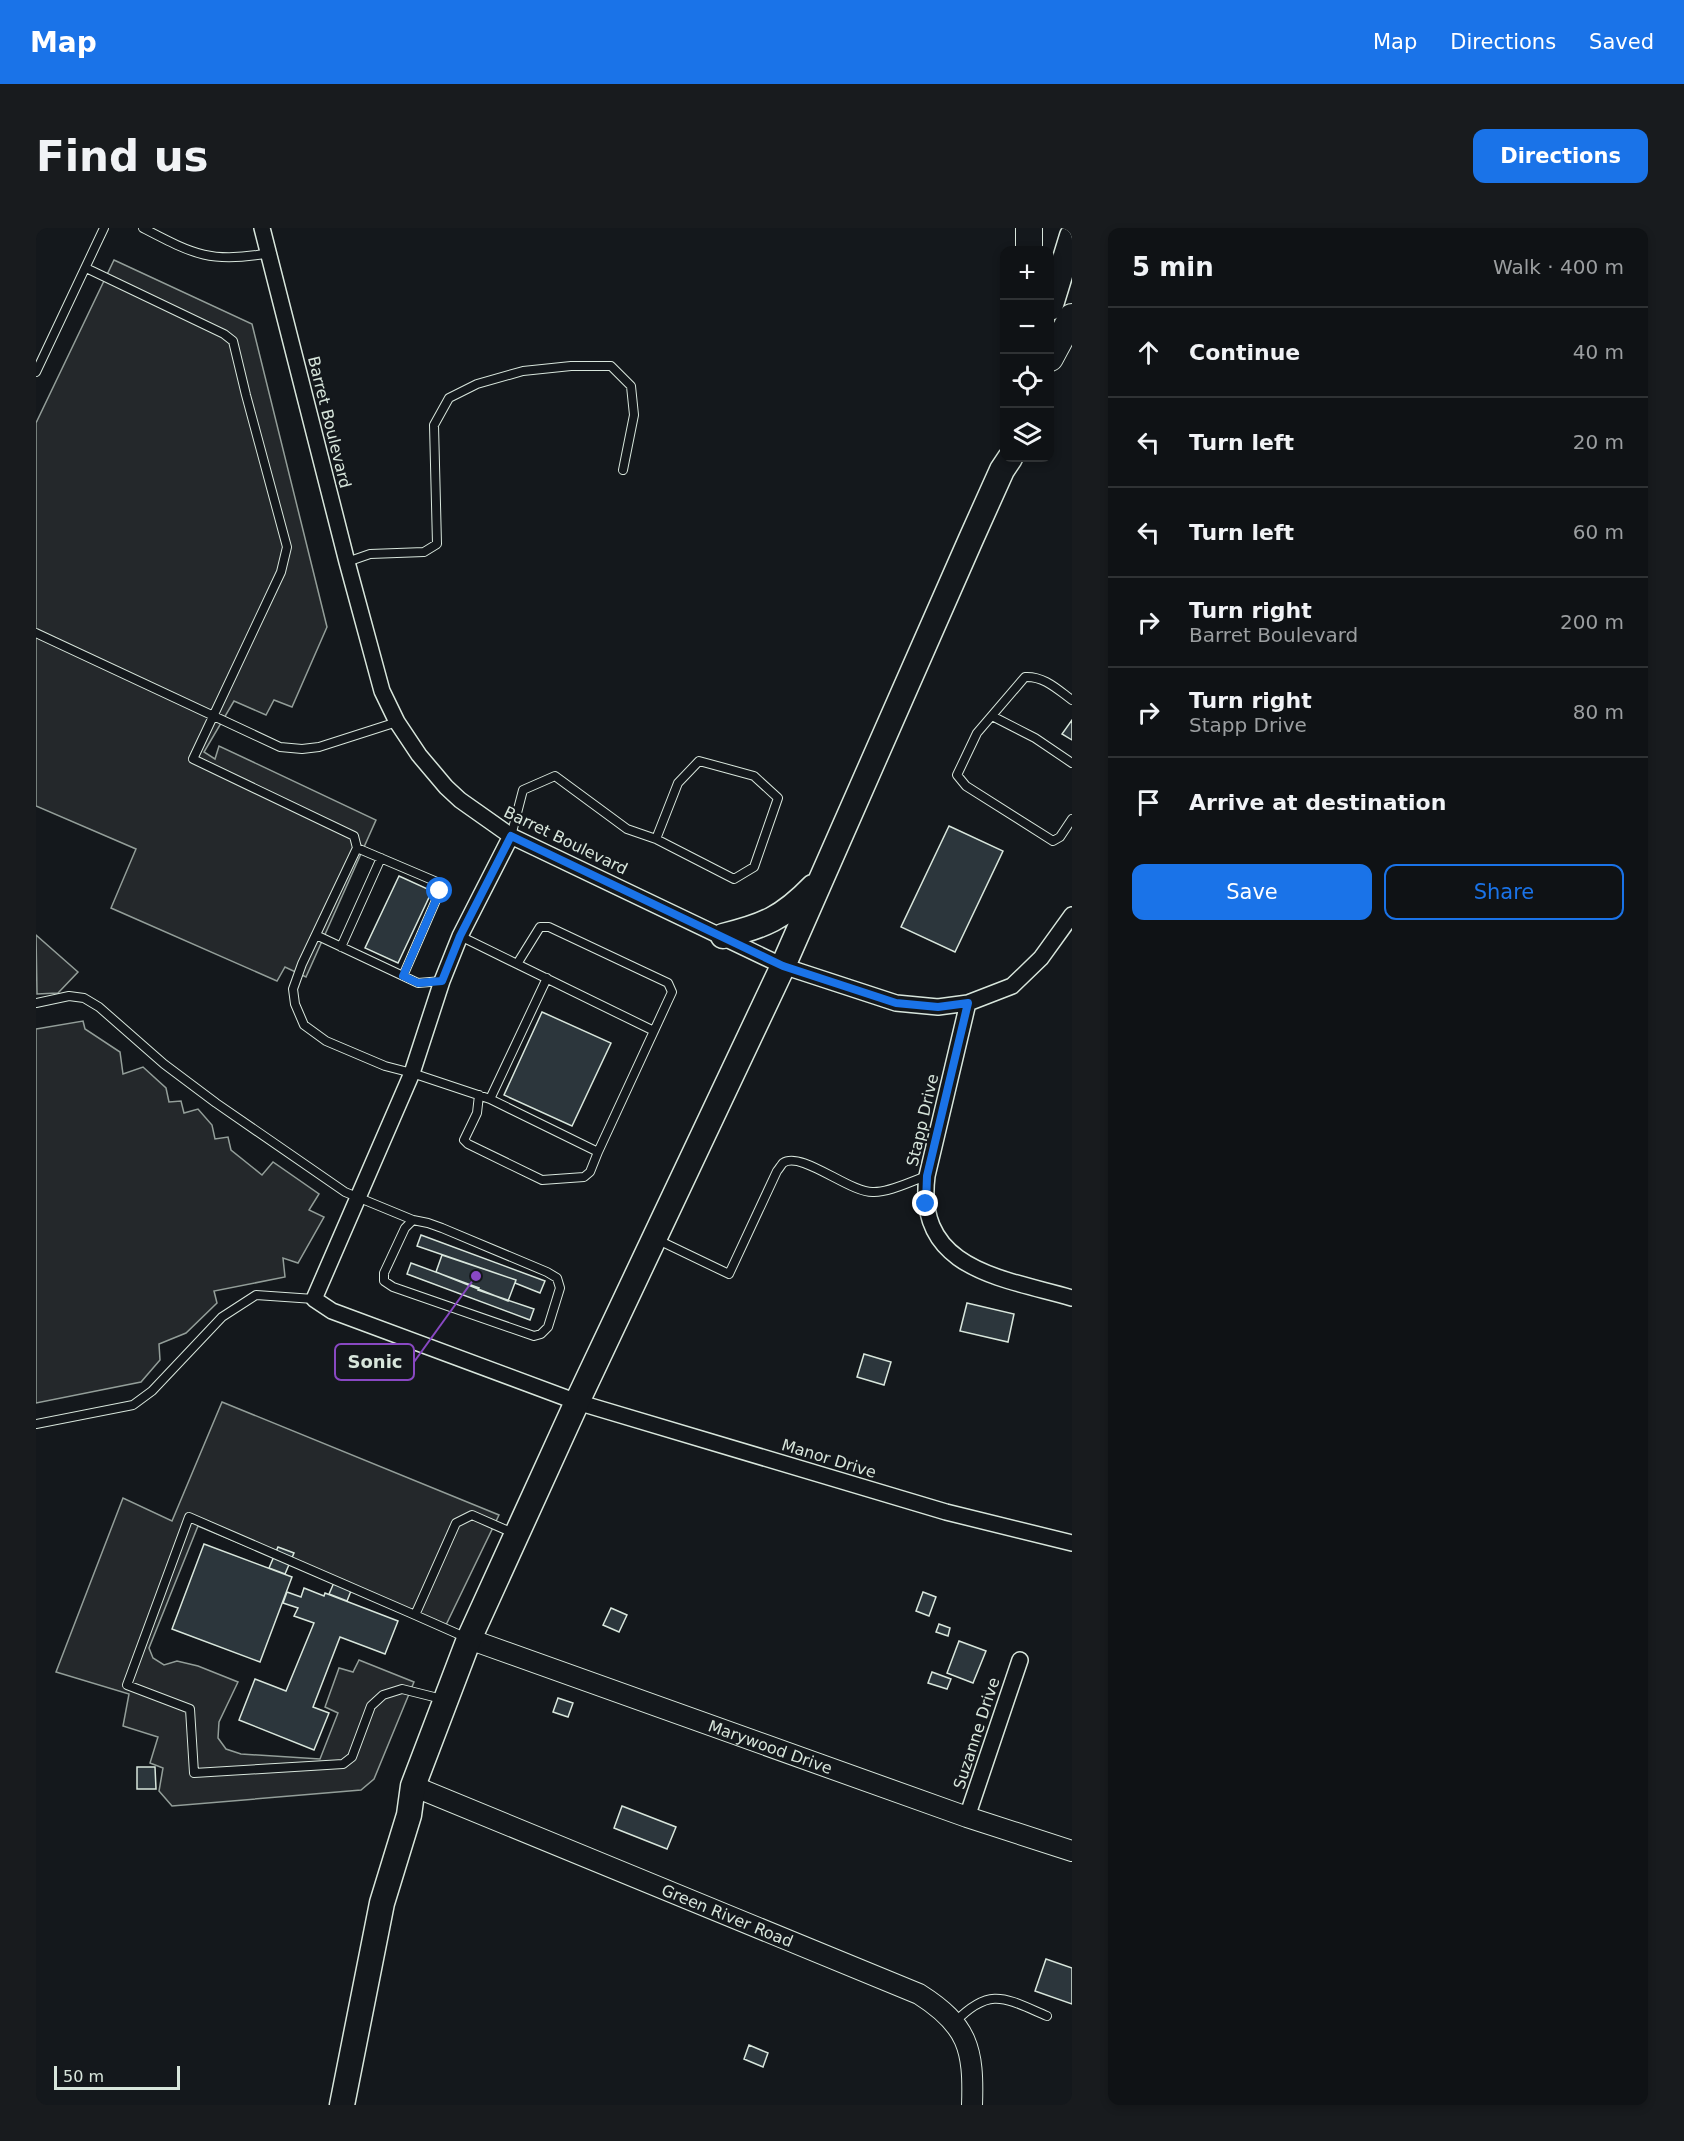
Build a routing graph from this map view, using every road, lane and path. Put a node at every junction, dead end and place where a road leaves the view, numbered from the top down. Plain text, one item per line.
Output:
1 (104, 228) edge
2 (142, 228) edge
3 (262, 228) edge
4 (1029, 228) edge
5 (1072, 236) edge
6 (1029, 246) edge
7 (269, 253) junction
8 (86, 268) junction
9 (1072, 285) edge
10 (1052, 300) edge
11 (1072, 318) edge
12 (1051, 354) edge
13 (1051, 354) edge
14 (36, 372) edge
15 (1006, 462) edge
16 (623, 470) dead end
17 (347, 562) junction
18 (36, 633) edge
19 (1072, 700) edge
20 (213, 716) junction
21 (992, 716) junction
22 (397, 722) junction
23 (1072, 763) edge
24 (1072, 819) edge
25 (511, 836) junction
26 (656, 838) junction
27 (357, 848) junction
28 (381, 858) junction
29 (821, 879) junction
30 (1072, 915) edge
31 (316, 935) junction
32 (460, 936) junction
33 (723, 936) junction
34 (341, 947) junction
35 (517, 964) junction
36 (783, 966) junction
37 (403, 976) junction
38 (547, 978) junction
39 (442, 981) junction
40 (36, 1003) edge
41 (968, 1003) junction
42 (654, 1031) junction
43 (412, 1072) junction
44 (479, 1095) junction
45 (490, 1099) junction
46 (598, 1152) junction
47 (927, 1176) junction
48 (358, 1198) junction
49 (413, 1220) junction
50 (654, 1239) junction
51 (1072, 1298) edge
52 (314, 1299) junction
53 (577, 1402) junction
54 (36, 1424) edge
55 (517, 1534) junction
56 (1072, 1543) edge
57 (415, 1615) junction
58 (470, 1639) junction
59 (1020, 1660) dead end
60 (446, 1700) junction
61 (413, 1786) junction
62 (967, 1817) junction
63 (1072, 1851) edge
64 (1047, 2016) dead end
65 (954, 2022) junction
66 (342, 2105) edge
67 (972, 2105) edge

1 - 8 lane
2 - 7 lane
3 - 7 street, Barret Boulevard
4 - 6 highway
5 - 10 main road
7 - 17 street, Barret Boulevard
8 - 14 lane
8 - 20 lane
9 - 12 main road
11 - 13 highway
15 - 29 main road
16 - 17 lane
17 - 22 street, Barret Boulevard
18 - 20 lane
19 - 21 lane
20 - 22 lane
20 - 27 lane
21 - 23 lane
21 - 24 lane
22 - 25 street, Barret Boulevard
25 - 26 lane
25 - 32 street
25 - 33 street, Barret Boulevard
26 - 26 lane
27 - 28 lane
27 - 31 lane
28 - 34 lane
28 - 37 lane
29 - 33 main road
29 - 36 main road
30 - 41 street, Barret Boulevard
31 - 34 lane
31 - 43 lane
32 - 35 lane
32 - 39 street
33 - 36 street, Barret Boulevard
34 - 37 lane
35 - 38 lane
35 - 42 lane
36 - 41 street, Barret Boulevard
36 - 50 main road
37 - 39 lane
38 - 42 lane
38 - 45 lane
39 - 43 street
40 - 48 lane
41 - 47 street, Stapp Drive
42 - 46 lane
43 - 44 lane
43 - 48 street
44 - 45 lane
44 - 46 lane
45 - 46 lane
47 - 50 lane
47 - 51 street, Stapp Drive
48 - 49 lane
48 - 52 street
49 - 49 lane
50 - 53 main road
52 - 53 street, Manor Drive
52 - 54 lane
53 - 55 main road
53 - 56 street, Manor Drive
55 - 57 lane
55 - 58 main road
57 - 58 lane
57 - 60 lane
58 - 60 main road
58 - 62 street, Marywood Drive
59 - 62 street, Suzanne Drive
60 - 61 main road
61 - 65 street, Green River Road
61 - 66 main road
62 - 63 street, Marywood Drive
64 - 65 lane
65 - 67 street, Green River Road

